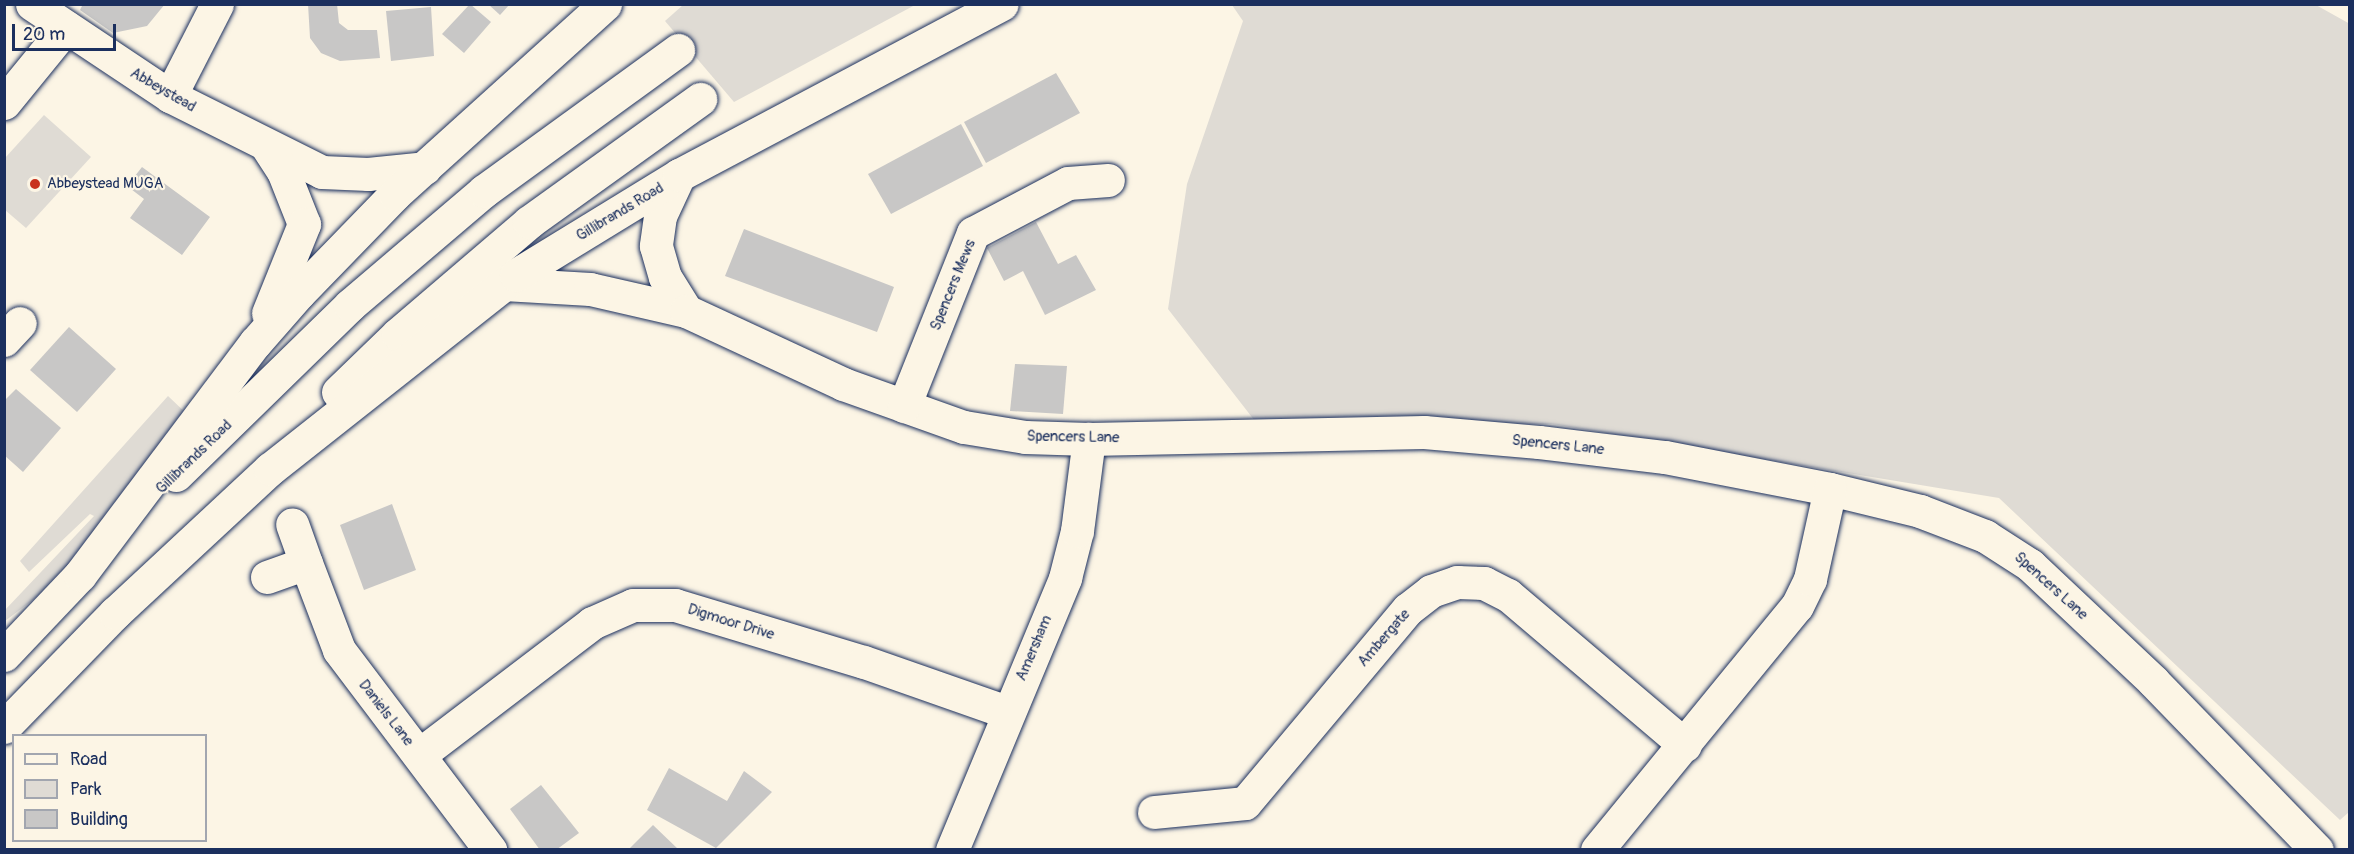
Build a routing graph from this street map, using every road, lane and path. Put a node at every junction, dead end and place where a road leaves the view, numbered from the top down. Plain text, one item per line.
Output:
1 (32, 4) edge
2 (216, 4) edge
3 (605, 4) edge
4 (1002, 4) edge
5 (66, 27) junction
6 (678, 50) dead end
7 (170, 96) junction
8 (700, 99) dead end
9 (4, 103) edge
10 (266, 145) junction
11 (425, 168) junction
12 (679, 175) junction
13 (1108, 180) dead end
14 (504, 284) junction
15 (686, 311) junction
16 (255, 343) junction
17 (904, 406) junction
18 (1089, 439) junction
19 (270, 469) junction
20 (1830, 489) junction
21 (292, 524) dead end
22 (101, 547) junction
23 (306, 563) junction
24 (267, 577) dead end
25 (12, 646) edge
26 (1007, 712) junction
27 (4, 728) edge
28 (1685, 745) junction
29 (419, 755) junction
30 (1154, 812) dead end
31 (490, 849) edge
32 (952, 849) edge
33 (1597, 849) edge
34 (2317, 849) edge

1 - 5 street, Abbeystead
2 - 7 street
3 - 11 street, Gillibrands Road
4 - 12 street, Gillibrands Road
5 - 7 street, Abbeystead
5 - 9 street
6 - 22 street, Gillibrands Road
7 - 10 street, Abbeystead
8 - 19 street, Gillibrands Road
10 - 11 street, Abbeystead
10 - 16 street, Abbeystead
11 - 16 street, Gillibrands Road
12 - 14 street, Gillibrands Road
12 - 15 street
13 - 17 street, Spencers Mews
14 - 15 street, Spencers Lane
14 - 19 street, Gillibrands Road
15 - 17 street, Spencers Lane
16 - 22 street, Gillibrands Road
17 - 18 street, Spencers Lane
18 - 20 street, Spencers Lane
18 - 26 street, Amersham
19 - 27 street, Gillibrands Road
20 - 28 street
20 - 34 street, Spencers Lane
21 - 23 street, Daniels Lane
22 - 25 street, Gillibrands Road
23 - 24 street
23 - 29 street, Daniels Lane
26 - 29 street, Digmoor Drive
26 - 32 street, Amersham
28 - 30 street, Ambergate
28 - 33 street
29 - 31 street, Daniels Lane

